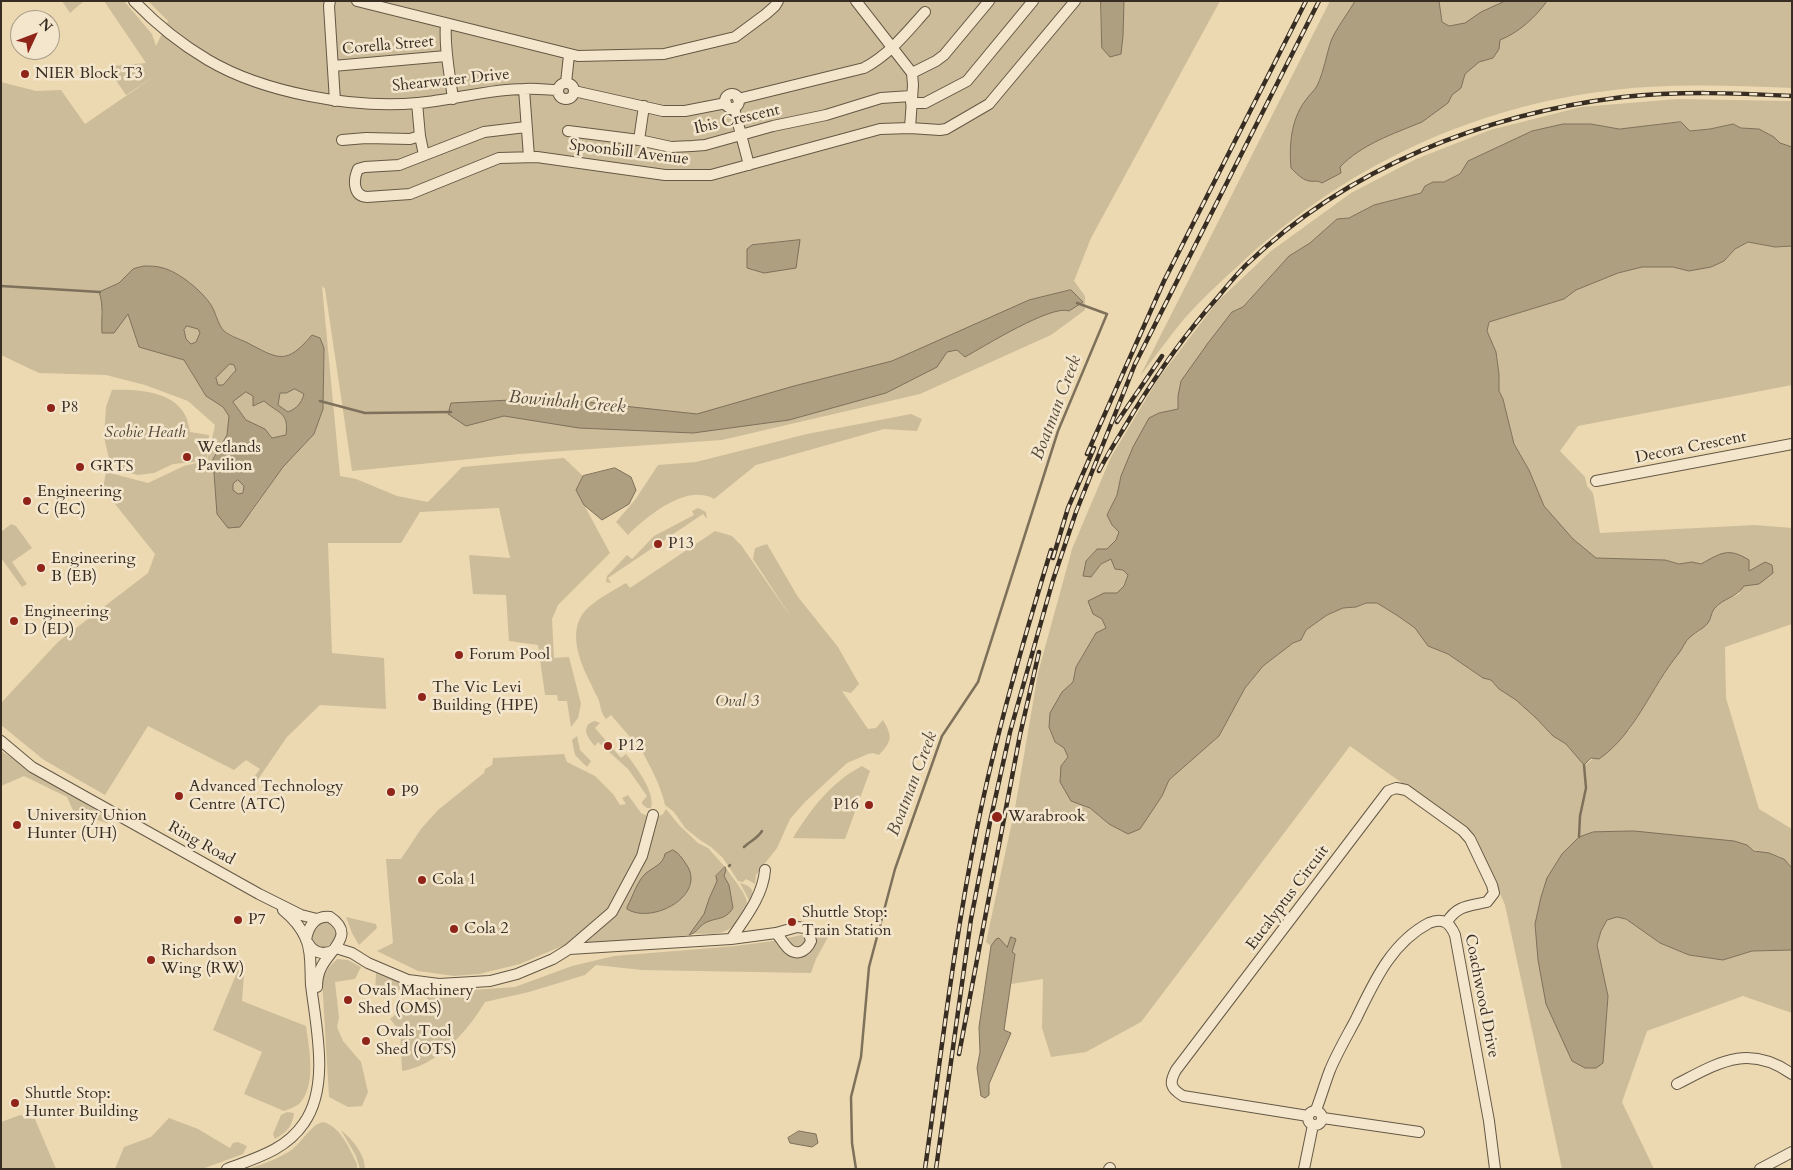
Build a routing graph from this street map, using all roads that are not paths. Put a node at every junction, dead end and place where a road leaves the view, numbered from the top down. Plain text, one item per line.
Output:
1 (134, 1) edge
2 (330, 1) edge
3 (357, 1) edge
4 (778, 1) edge
5 (856, 1) edge
6 (988, 1) edge
7 (1033, 1) edge
8 (1075, 1) edge
9 (925, 12) dead end
10 (446, 24) junction
11 (892, 48) junction
12 (569, 55) junction
13 (446, 56) junction
14 (333, 66) junction
15 (912, 72) junction
16 (562, 86) junction
17 (524, 89) junction
18 (453, 98) junction
19 (911, 99) junction
20 (335, 101) junction
21 (417, 103) junction
22 (733, 103) junction
23 (644, 106) junction
24 (526, 127) junction
25 (910, 128) junction
26 (568, 131) dead end
27 (420, 136) junction
28 (741, 136) junction
29 (342, 140) dead end
30 (640, 140) junction
31 (424, 155) junction
32 (529, 157) junction
33 (748, 165) junction
34 (1792, 444) edge
35 (1596, 481) dead end
36 (1, 741) edge
37 (653, 815) dead end
38 (765, 870) dead end
39 (260, 894) junction
40 (317, 919) junction
41 (1447, 922) junction
42 (776, 933) dead end
43 (731, 938) junction
44 (307, 942) junction
45 (337, 945) junction
46 (569, 949) junction
47 (315, 1006) junction
48 (1792, 1074) edge
49 (1677, 1084) dead end
50 (1315, 1117) junction
51 (1419, 1132) dead end
52 (1792, 1152) edge
53 (227, 1169) edge
54 (1304, 1169) edge
55 (1495, 1169) edge
56 (1760, 1169) edge

1 - 20 street, Shearwater Drive
2 - 14 street
3 - 10 street
4 - 12 street
5 - 11 street
6 - 15 street
7 - 19 street, Ibis Crescent
8 - 25 street, Spoonbill Avenue
9 - 11 street
10 - 12 street
10 - 13 street
11 - 15 street
11 - 22 street
12 - 16 street
13 - 14 street, Corella Street
13 - 18 street
14 - 20 street
15 - 19 street
16 - 17 street, Shearwater Drive
16 - 23 street, Shearwater Drive
17 - 18 street, Shearwater Drive
17 - 24 street
18 - 21 street, Shearwater Drive
19 - 25 street
19 - 28 street, Ibis Crescent
20 - 21 street, Shearwater Drive
21 - 27 street
22 - 23 street
22 - 28 street
23 - 30 street
24 - 31 street, Spoonbill Avenue
24 - 32 street
25 - 33 street, Spoonbill Avenue
26 - 30 street, Ibis Crescent
27 - 29 street
27 - 31 street
28 - 30 street, Ibis Crescent
28 - 33 street
31 - 32 street, Spoonbill Avenue
32 - 33 street, Spoonbill Avenue
34 - 35 street, Decora Crescent
36 - 39 street, Ring Road
37 - 46 street
38 - 43 street
39 - 40 street, Ring Road
39 - 44 street, Ring Road
40 - 44 street
40 - 45 street, Ring Road
41 - 50 street, Coachwood Drive
41 - 50 street, Eucalyptus Circuit
41 - 55 street, Coachwood Drive
42 - 43 street
43 - 46 street
44 - 45 street
44 - 47 street, Ring Road
45 - 46 street
45 - 47 street, Ring Road
47 - 53 street, Ring Road
48 - 49 street
50 - 51 street
50 - 54 street, Coachwood Drive
52 - 56 street

